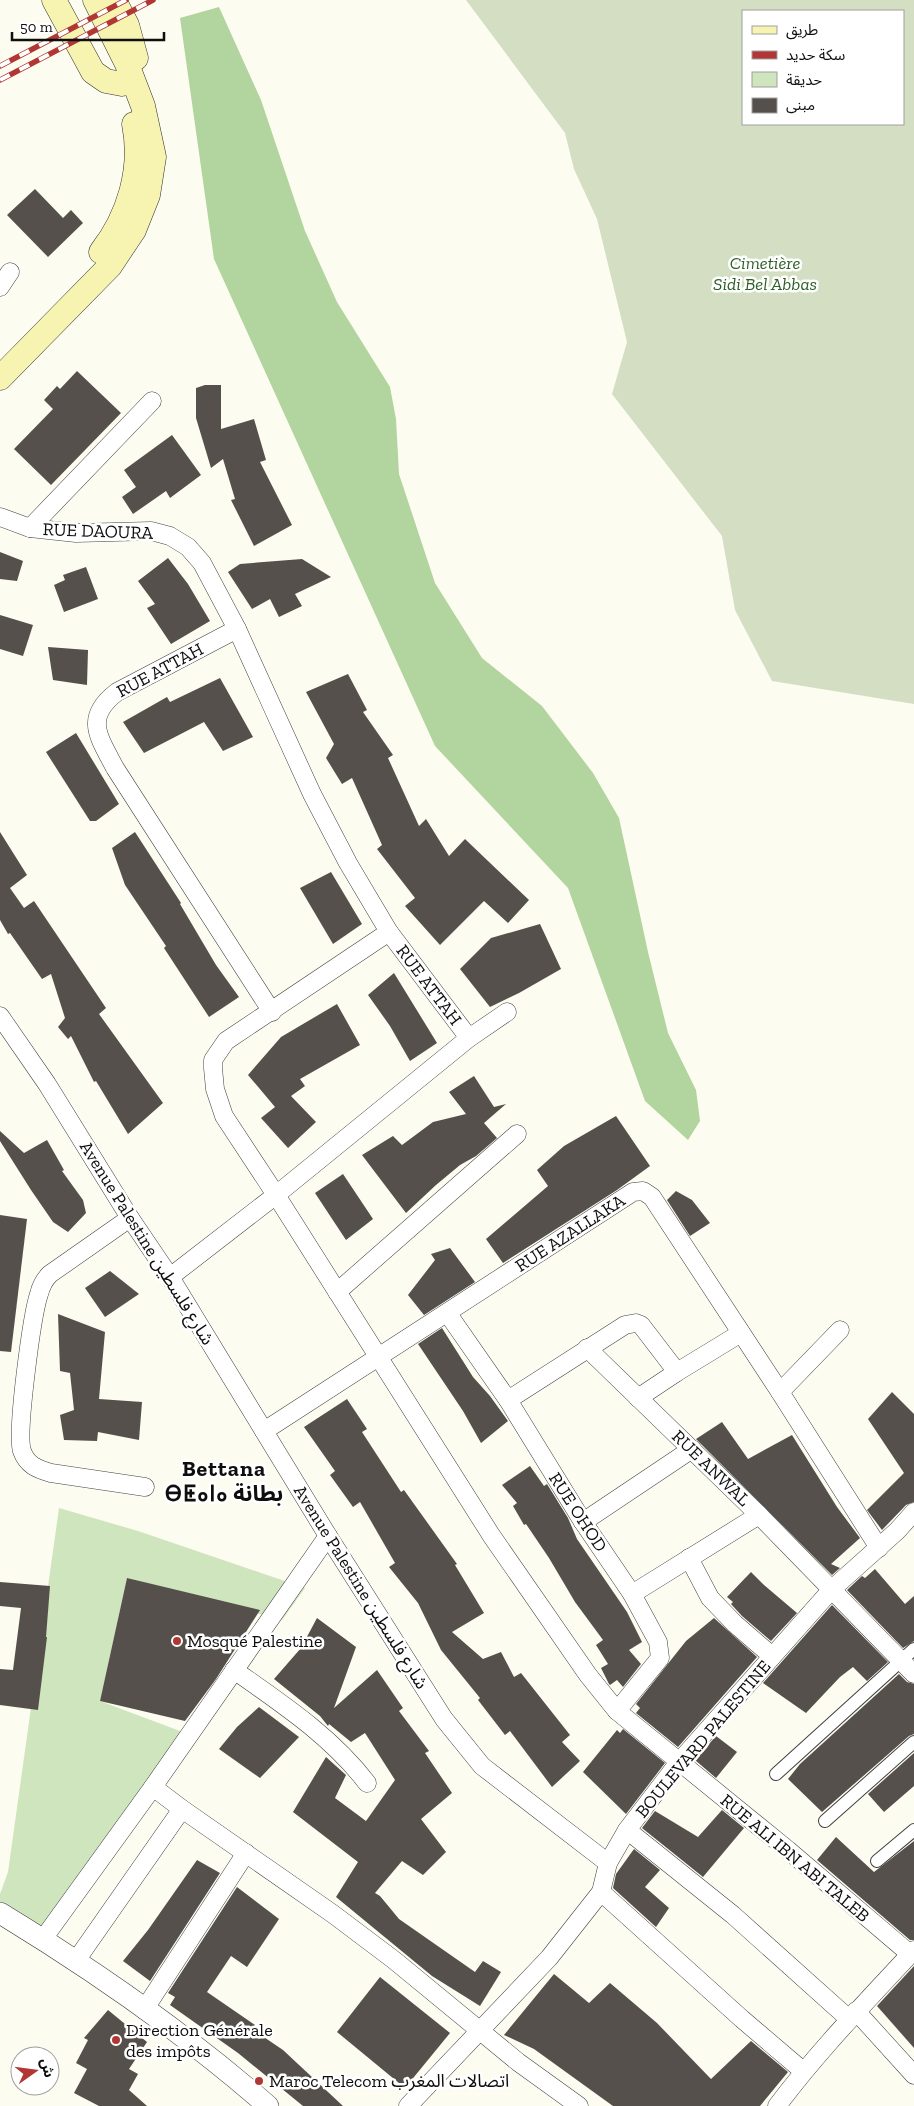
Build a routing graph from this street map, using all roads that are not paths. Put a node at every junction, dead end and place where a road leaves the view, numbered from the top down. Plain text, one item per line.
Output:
1 (54, 0) edge
2 (78, 0) edge
3 (95, 0) edge
4 (114, 0) edge
5 (122, 84) junction
6 (143, 106) junction
7 (10, 272) dead end
8 (0, 287) edge
9 (0, 358) edge
10 (0, 378) edge
11 (152, 401) dead end
12 (0, 517) edge
13 (30, 528) junction
14 (237, 628) junction
15 (389, 932) junction
16 (272, 1012) junction
17 (507, 1012) dead end
18 (0, 1016) edge
19 (469, 1038) junction
20 (517, 1134) dead end
21 (276, 1195) junction
22 (130, 1218) junction
23 (170, 1276) junction
24 (337, 1292) junction
25 (448, 1314) junction
26 (840, 1330) dead end
27 (741, 1333) junction
28 (587, 1348) junction
29 (378, 1358) junction
30 (677, 1372) junction
31 (780, 1392) junction
32 (638, 1398) junction
33 (508, 1400) junction
34 (264, 1432) junction
35 (692, 1449) junction
36 (145, 1488) dead end
37 (914, 1512) edge
38 (759, 1515) junction
39 (583, 1522) junction
40 (328, 1536) junction
41 (879, 1548) junction
42 (689, 1558) junction
43 (832, 1590) junction
44 (632, 1594) junction
45 (908, 1655) edge
46 (772, 1656) junction
47 (234, 1670) junction
48 (914, 1674) edge
49 (617, 1711) junction
50 (914, 1742) edge
51 (679, 1762) junction
52 (776, 1774) dead end
53 (367, 1783) dead end
54 (153, 1787) junction
55 (182, 1810) junction
56 (825, 1821) dead end
57 (627, 1830) junction
58 (914, 1830) edge
59 (246, 1853) junction
60 (877, 1861) dead end
61 (608, 1863) junction
62 (600, 1892) junction
63 (0, 1913) edge
64 (43, 1939) junction
65 (912, 1952) edge
66 (75, 1962) junction
67 (144, 2010) junction
68 (852, 2015) junction
69 (480, 2029) junction
70 (803, 2071) junction
71 (914, 2075) edge
72 (268, 2106) edge
73 (408, 2106) edge
74 (579, 2106) edge
75 (777, 2106) edge

1 - 5 main road
2 - 5 main road
3 - 6 main road
4 - 6 main road
5 - 9 main road
6 - 10 main road
7 - 8 street
11 - 13 street
12 - 13 street, RUE DAOURA
13 - 14 street, RUE DAOURA
14 - 15 street, RUE ATTAH
14 - 16 street, RUE ATTAH
15 - 16 street, RUE ATTAH
15 - 19 street, RUE ATTAH
16 - 21 street, RUE ATTAH
17 - 19 street
18 - 22 street, Avenue Palestine شارع فلسطين
19 - 21 street
20 - 24 street
21 - 23 street
21 - 24 street, RUE ATTAH
22 - 23 street, Avenue Palestine شارع فلسطين
22 - 36 street
23 - 34 street, Avenue Palestine شارع فلسطين
24 - 29 street, RUE ATTAH
25 - 27 street, RUE AZALLAKA
25 - 29 street, RUE AZALLAKA
25 - 33 street, RUE OHOD
26 - 31 street
27 - 30 street
27 - 31 street, RUE AZALLAKA
28 - 30 street
28 - 32 street, RUE ANWAL
28 - 33 street
29 - 34 street, RUE AZALLAKA
29 - 49 street, RUE ALI IBN ABI TALEB
30 - 32 street
31 - 41 street, RUE AZALLAKA
32 - 35 street, RUE ANWAL
33 - 39 street, RUE OHOD
34 - 40 street, Avenue Palestine شارع فلسطين
35 - 38 street, RUE ANWAL
35 - 39 street
37 - 41 street, BOULEVARD PALESTINE
38 - 42 street
38 - 43 street, RUE ANWAL
39 - 44 street, RUE OHOD
40 - 47 street
40 - 61 street, Avenue Palestine شارع فلسطين
41 - 43 street, BOULEVARD PALESTINE
42 - 44 street
42 - 46 street
43 - 45 street, RUE ANWAL
43 - 46 street, BOULEVARD PALESTINE
44 - 49 street, RUE OHOD
45 - 48 street, RUE ANWAL
45 - 52 street
46 - 51 street, BOULEVARD PALESTINE
47 - 53 street
47 - 54 street
49 - 51 street, RUE ALI IBN ABI TALEB
50 - 56 street
51 - 57 street, BOULEVARD PALESTINE
51 - 65 street, RUE ALI IBN ABI TALEB
54 - 55 street
54 - 64 street
55 - 59 street
55 - 66 street
57 - 61 street, BOULEVARD PALESTINE
57 - 68 street
58 - 60 street
59 - 67 street
59 - 69 street
61 - 62 street, BOULEVARD PALESTINE
62 - 69 street, BOULEVARD PALESTINE
62 - 70 street
63 - 64 street
64 - 66 street
65 - 68 street
66 - 67 street
67 - 72 street
68 - 70 street
68 - 71 street
69 - 73 street, BOULEVARD PALESTINE
69 - 74 street
70 - 75 street

